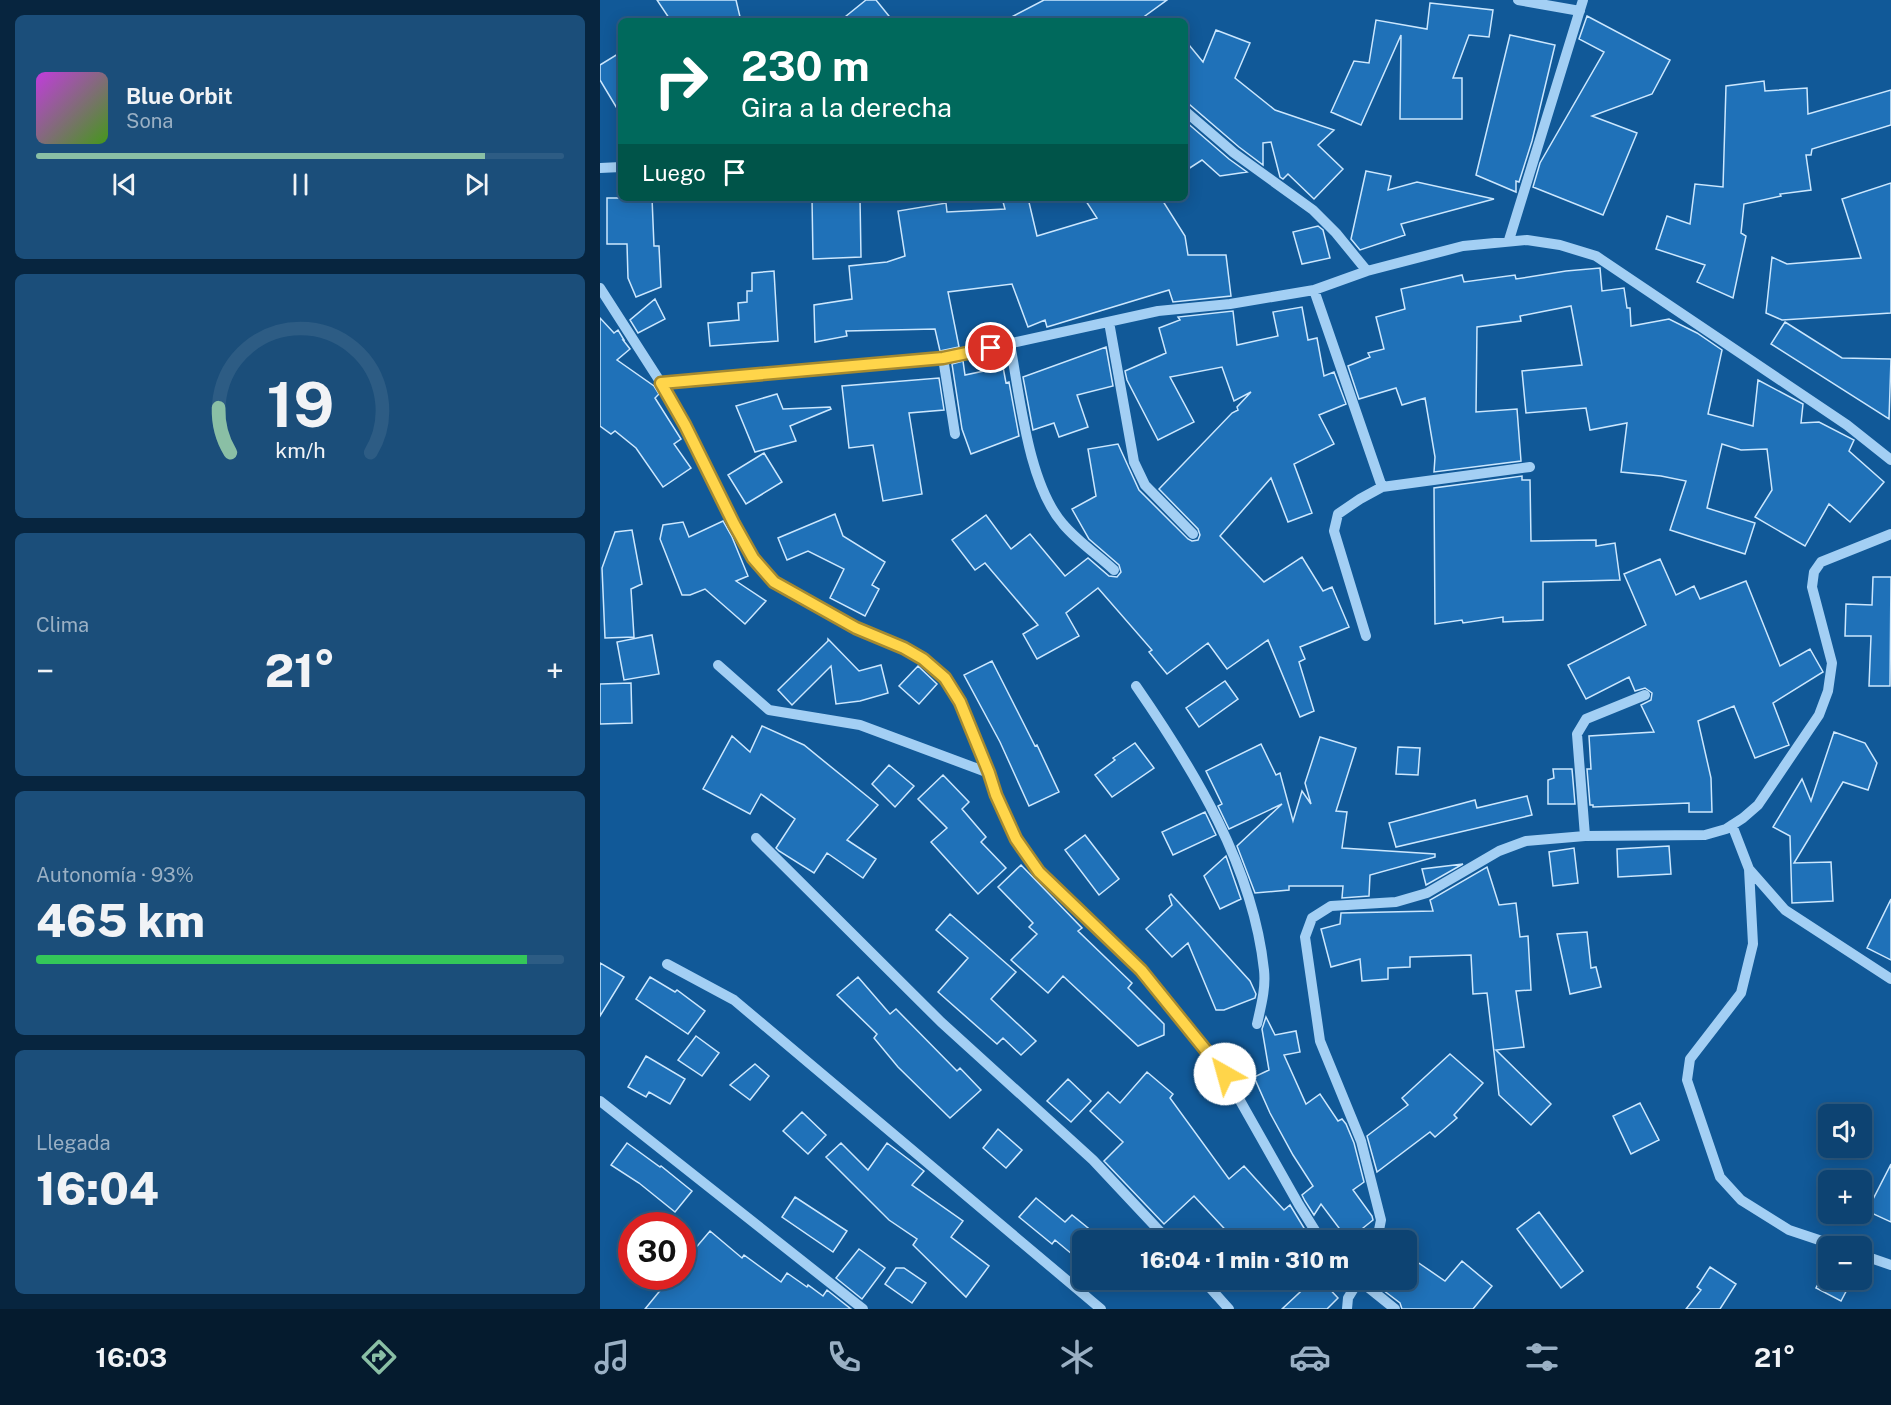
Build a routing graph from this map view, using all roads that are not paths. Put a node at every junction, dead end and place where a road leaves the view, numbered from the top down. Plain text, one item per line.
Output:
1 (1518, 0) edge
2 (1583, 0) edge
3 (1580, 11) junction
4 (1188, 114) edge
5 (618, 167) edge
6 (600, 168) edge
7 (1509, 240) junction
8 (1366, 271) junction
9 (600, 288) edge
10 (1314, 290) junction
11 (1109, 322) junction
12 (1010, 344) junction
13 (943, 358) junction
14 (661, 383) junction
15 (956, 435) dead end
16 (1891, 460) edge
17 (1530, 467) dead end
18 (1382, 487) junction
19 (1193, 534) dead end
20 (1891, 534) edge
21 (1114, 570) dead end
22 (1366, 636) dead end
23 (718, 665) dead end
24 (1136, 686) dead end
25 (1645, 695) dead end
26 (989, 773) junction
27 (1732, 825) junction
28 (1584, 836) junction
29 (756, 838) dead end
30 (1749, 869) junction
31 (667, 964) dead end
32 (1891, 978) edge
33 (1257, 1024) dead end
34 (600, 1101) edge
35 (1159, 1230) edge
36 (1315, 1230) edge
37 (1379, 1230) edge
38 (1818, 1240) edge
39 (1872, 1258) edge
40 (1891, 1265) edge
41 (1212, 1290) edge
42 (1353, 1290) edge
43 (1371, 1290) edge
44 (863, 1309) edge
45 (1101, 1309) edge
46 (1229, 1309) edge
47 (1347, 1309) edge
48 (1395, 1309) edge

1 - 3 street
2 - 3 street
3 - 7 street
4 - 8 street
5 - 6 street
7 - 8 street
7 - 16 street
8 - 10 street
9 - 14 street
10 - 11 street
10 - 18 street
11 - 12 street
11 - 19 street
12 - 13 street
12 - 21 street
13 - 14 street
13 - 15 street
14 - 26 street
17 - 18 street
18 - 22 street
20 - 27 street
23 - 26 street
24 - 33 street
25 - 28 street
26 - 36 street
27 - 28 street
27 - 30 street
28 - 37 street
29 - 35 street
30 - 32 street
30 - 38 street
31 - 45 street
34 - 44 street
39 - 40 street
41 - 46 street
42 - 47 street
43 - 48 street

